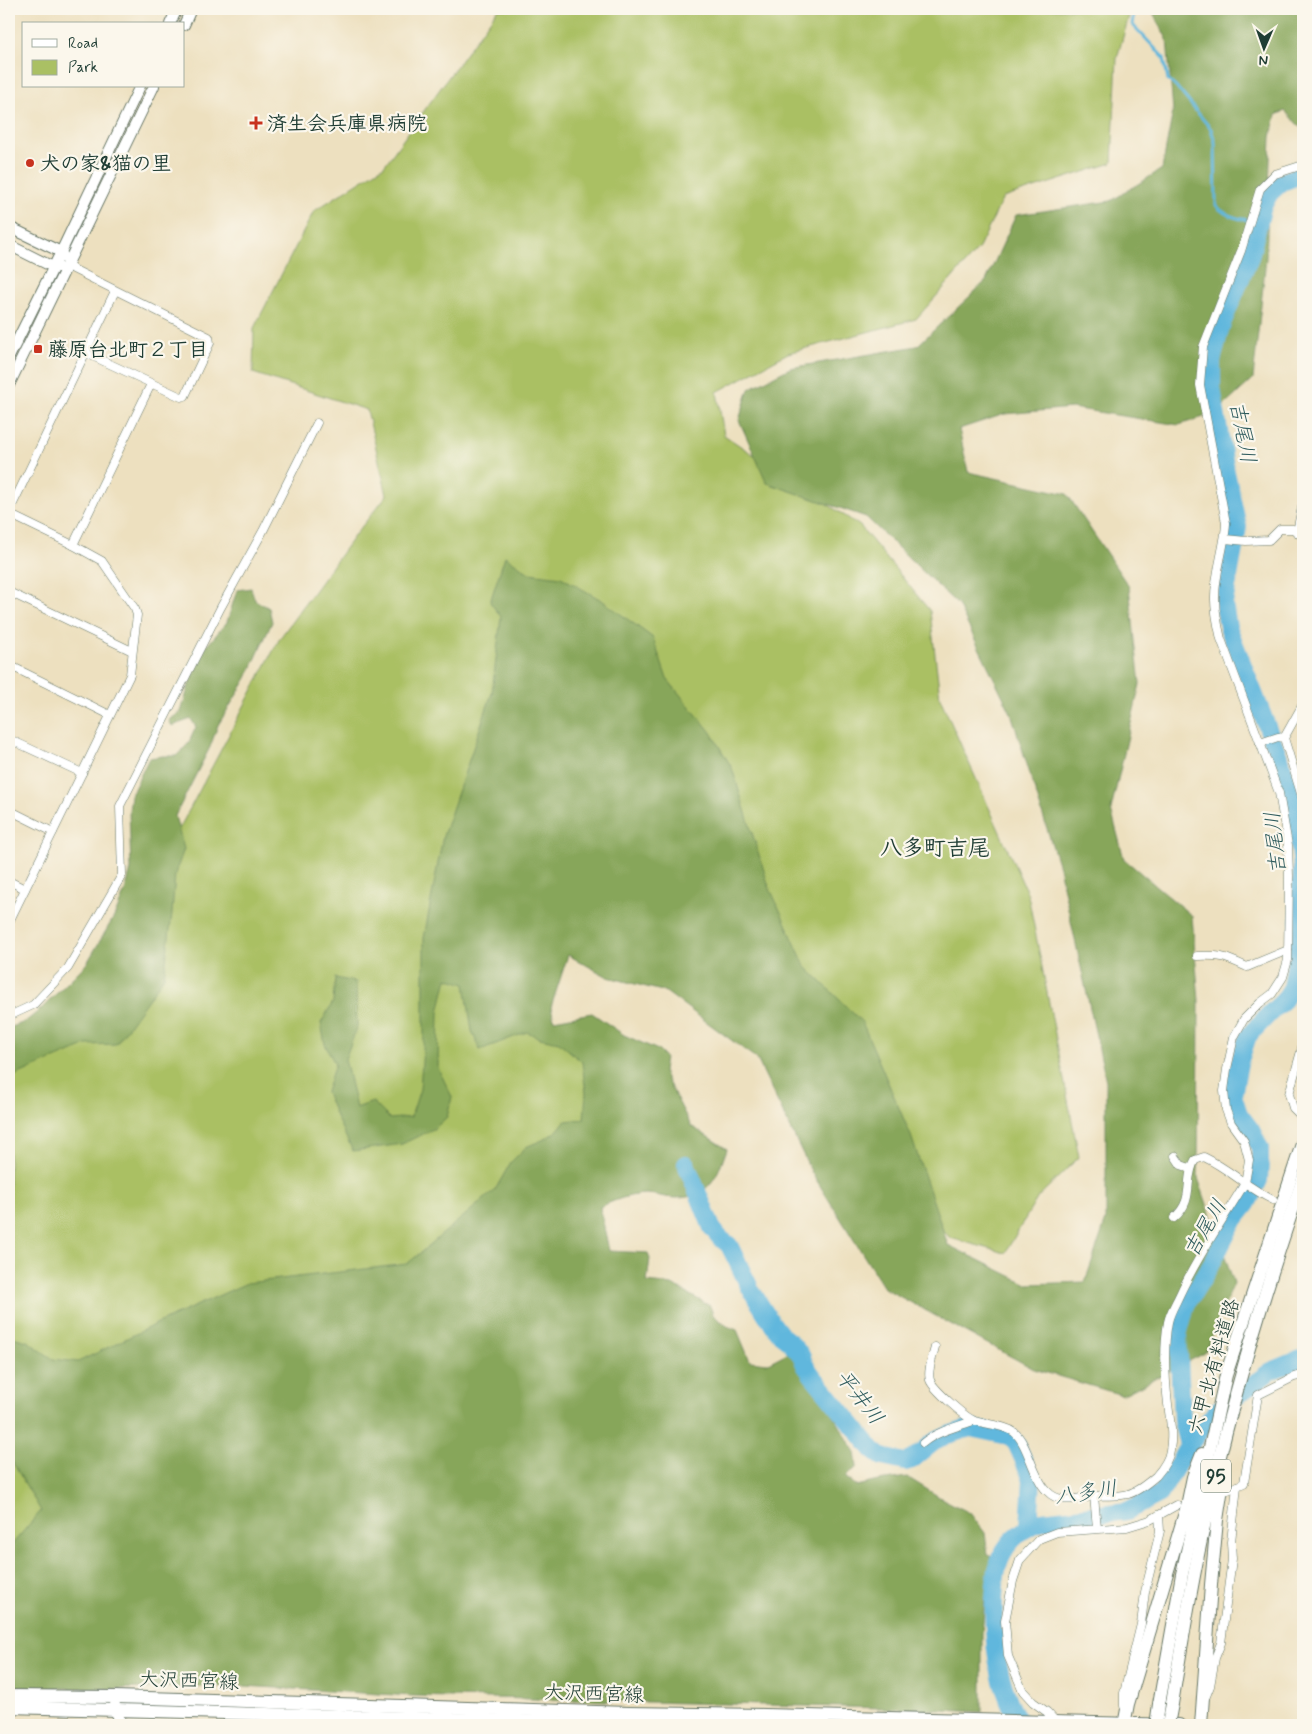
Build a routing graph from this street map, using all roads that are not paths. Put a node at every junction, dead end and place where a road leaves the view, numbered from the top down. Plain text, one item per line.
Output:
1 (177, 9) edge
2 (191, 9) edge
3 (171, 22) edge
4 (185, 23) edge
5 (139, 88) edge
6 (153, 88) edge
7 (1303, 165) edge
8 (9, 227) edge
9 (9, 245) edge
10 (61, 252) junction
11 (67, 266) junction
12 (53, 267) junction
13 (115, 291) junction
14 (86, 353) junction
15 (9, 357) edge
16 (151, 384) junction
17 (9, 385) edge
18 (317, 423) dead end
19 (1303, 502) edge
20 (9, 513) edge
21 (1300, 534) edge
22 (1225, 539) junction
23 (73, 545) junction
24 (9, 592) edge
25 (132, 651) junction
26 (9, 665) edge
27 (1303, 704) edge
28 (110, 715) junction
29 (1281, 737) junction
30 (9, 739) edge
31 (1262, 742) junction
32 (82, 773) junction
33 (1303, 800) edge
34 (9, 810) edge
35 (53, 832) junction
36 (9, 881) edge
37 (25, 889) junction
38 (9, 922) edge
39 (1288, 950) junction
40 (1197, 956) dead end
41 (9, 1016) edge
42 (1303, 1044) edge
43 (1302, 1117) edge
44 (1303, 1141) edge
45 (1175, 1156) dead end
46 (1190, 1168) junction
47 (1303, 1179) edge
48 (1246, 1184) junction
49 (1273, 1200) dead end
50 (1174, 1218) dead end
51 (935, 1347) dead end
52 (1303, 1375) edge
53 (1241, 1379) junction
54 (973, 1420) junction
55 (1214, 1424) junction
56 (922, 1443) dead end
57 (1237, 1486) junction
58 (1228, 1490) dead end
59 (1094, 1497) junction
60 (1178, 1504) dead end
61 (1159, 1515) junction
62 (1097, 1526) junction
63 (9, 1696) edge
64 (116, 1697) junction
65 (1203, 1703) junction
66 (1166, 1704) junction
67 (9, 1708) edge
68 (115, 1711) junction
69 (1056, 1722) junction
70 (1124, 1724) edge
71 (123, 1725) edge
72 (668, 1725) edge
73 (1156, 1725) edge
74 (1168, 1725) edge
75 (1179, 1725) edge
76 (1201, 1725) edge

1 - 3 street
2 - 4 street
5 - 10 street
6 - 11 street
7 - 22 street
8 - 10 street
9 - 12 street
10 - 11 street
10 - 12 street
11 - 12 street
11 - 13 street
11 - 17 street
12 - 15 street
13 - 14 street
13 - 16 street
14 - 16 street
14 - 20 street
16 - 23 street
18 - 41 street
19 - 21 street
20 - 23 street
21 - 22 street
22 - 31 street
23 - 25 street
24 - 25 street
25 - 28 street
26 - 28 street
27 - 29 street
28 - 32 street
29 - 31 street
29 - 33 street
30 - 32 street
31 - 39 street
32 - 35 street
34 - 35 street
35 - 37 street
36 - 37 street
37 - 38 street
39 - 40 street
39 - 48 street
42 - 43 street
44 - 55 main road, 六甲北有料道路 / 95
45 - 46 street
46 - 48 street
46 - 50 street
47 - 53 main road, 六甲北有料道路 / 95
48 - 49 street
48 - 59 street
51 - 54 street
52 - 57 street
53 - 65 main road
53 - 66 main road, 六甲北有料道路 / 95
54 - 56 street
54 - 59 street
55 - 66 main road, 六甲北有料道路 / 95
55 - 70 main road
57 - 58 street
57 - 65 street
59 - 62 street
60 - 61 street
61 - 62 street
61 - 70 street
62 - 69 street
63 - 64 main road, 大沢西宮線
64 - 68 street
64 - 69 main road, 大沢西宮線
65 - 76 main road
66 - 73 main road, 六甲北有料道路 / 95, bridge
66 - 74 main road, 六甲北有料道路 / 95, bridge
67 - 68 main road, 大沢西宮線
68 - 71 street
68 - 72 main road, 大沢西宮線
69 - 70 main road, 大沢西宮線
70 - 75 main road, 大沢西宮線

